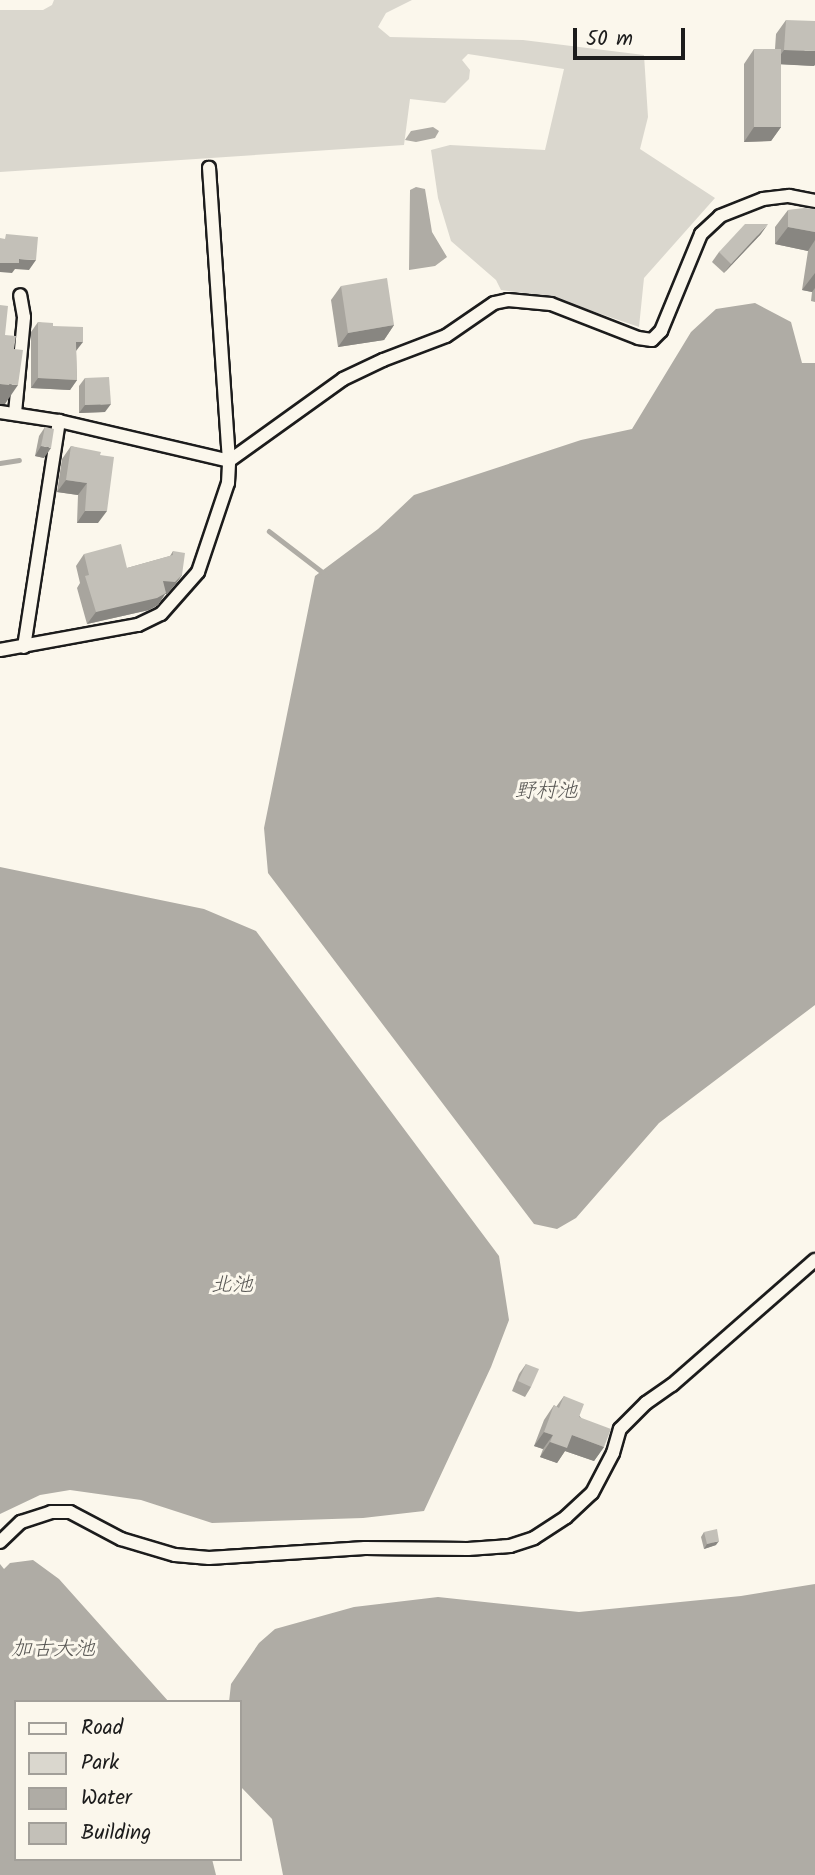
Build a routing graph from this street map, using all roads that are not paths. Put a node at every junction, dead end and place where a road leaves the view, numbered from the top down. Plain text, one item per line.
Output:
1 (209, 168) dead end
2 (815, 201) edge
3 (20, 295) dead end
4 (0, 412) edge
5 (15, 413) junction
6 (59, 421) junction
7 (229, 461) junction
8 (24, 647) junction
9 (0, 650) edge
10 (815, 1260) edge
11 (0, 1542) edge

1 - 7 street
2 - 7 street
3 - 5 street
4 - 5 street
5 - 6 street
6 - 7 street
6 - 8 street
7 - 8 street
8 - 9 street
10 - 11 street

